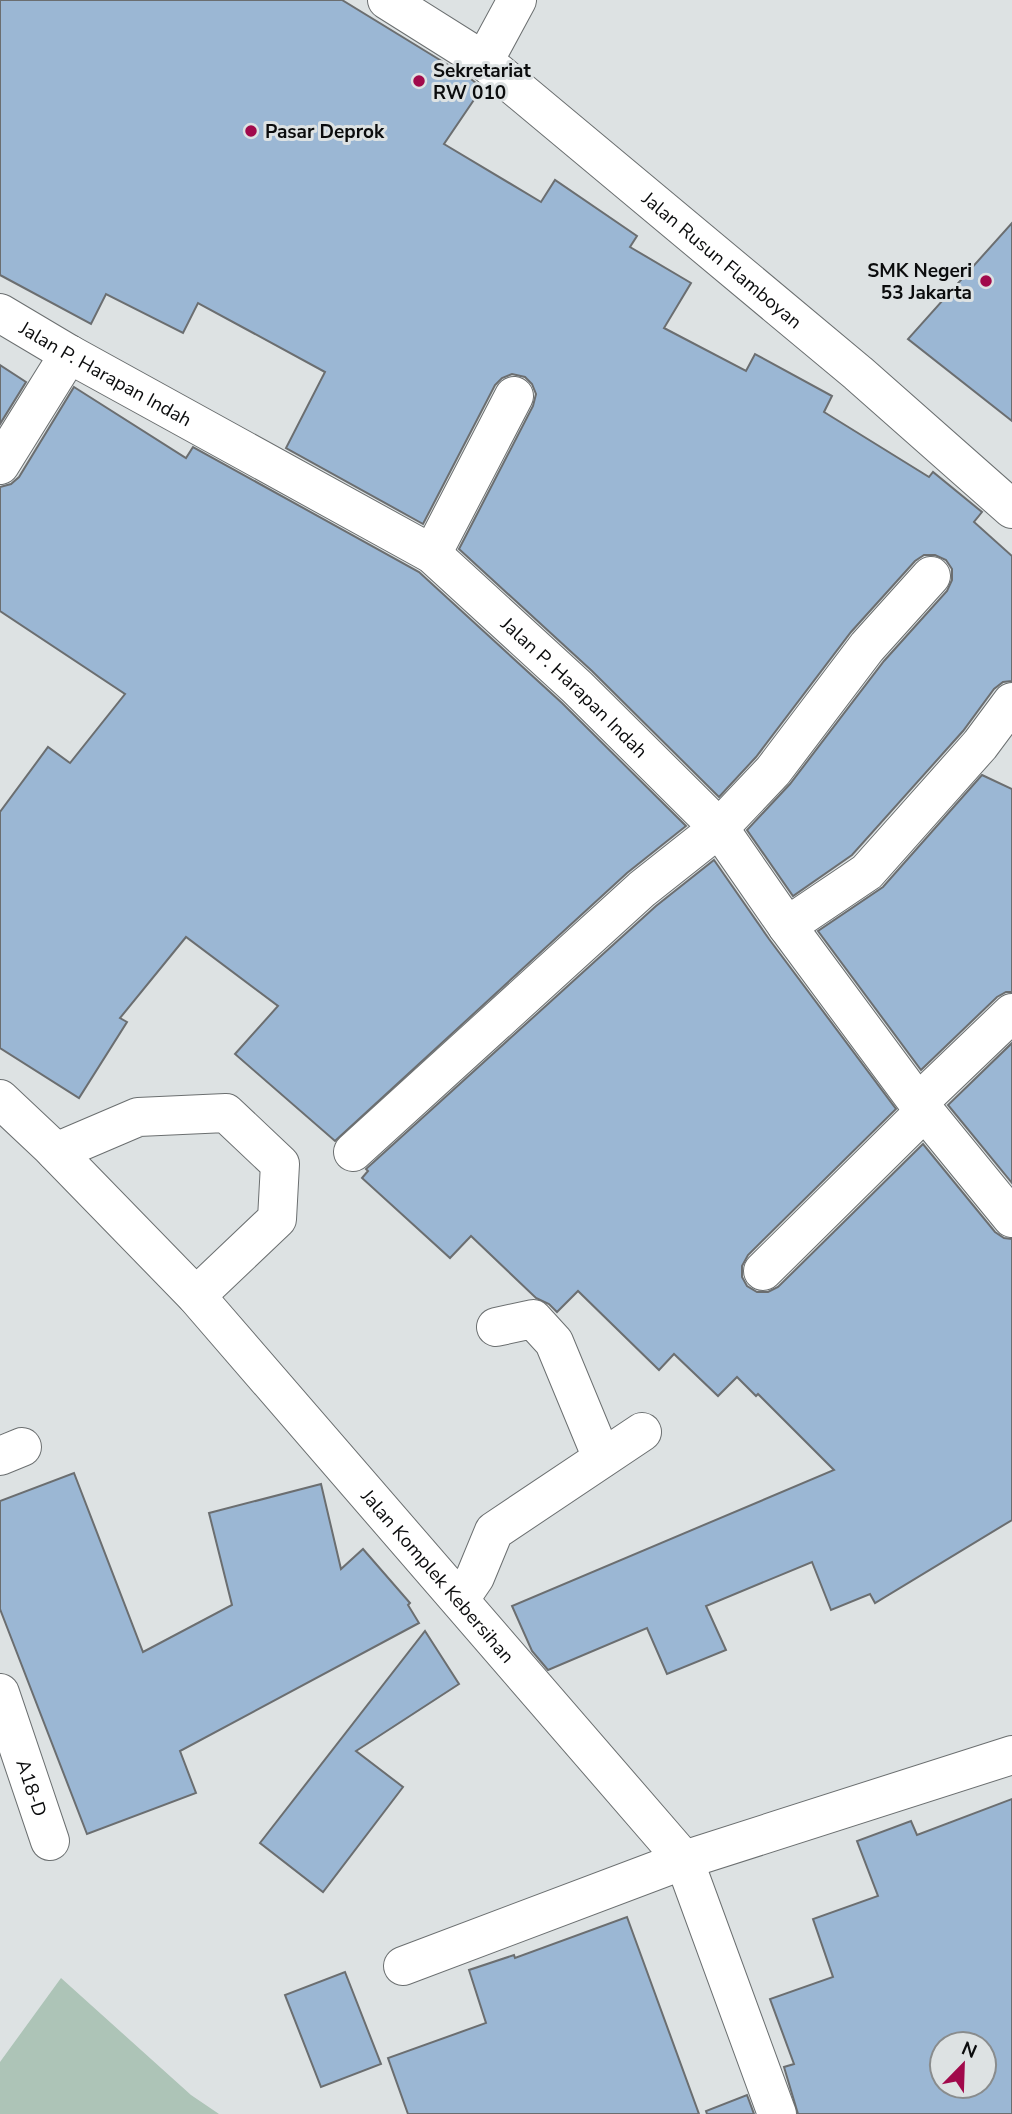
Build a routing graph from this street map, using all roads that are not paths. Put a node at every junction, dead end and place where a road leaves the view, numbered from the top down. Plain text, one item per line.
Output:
1 (387, 0) edge
2 (517, 0) edge
3 (484, 61) junction
4 (0, 313) edge
5 (69, 354) junction
6 (514, 396) dead end
7 (0, 466) edge
8 (1012, 509) edge
9 (432, 554) junction
10 (931, 576) dead end
11 (1012, 702) edge
12 (719, 828) junction
13 (787, 926) junction
14 (1012, 1013) edge
15 (0, 1099) edge
16 (922, 1107) junction
17 (56, 1152) junction
18 (353, 1152) dead end
19 (1012, 1218) edge
20 (763, 1271) dead end
21 (196, 1296) junction
22 (496, 1327) dead end
23 (642, 1432) dead end
24 (602, 1458) junction
25 (460, 1599) junction
26 (0, 1693) edge
27 (1012, 1755) edge
28 (50, 1841) dead end
29 (684, 1860) junction
30 (403, 1966) dead end
31 (777, 2114) edge

1 - 3 street, Jalan Rusun Flamboyan
2 - 3 street
3 - 8 street, Jalan Rusun Flamboyan
4 - 5 street, Jalan P. Harapan Indah
5 - 7 street
5 - 9 street, Jalan P. Harapan Indah
6 - 9 street
9 - 12 street, Jalan P. Harapan Indah
10 - 12 street
11 - 13 street
12 - 13 street, Jalan P. Harapan Indah
12 - 18 street
13 - 16 street, Jalan P. Harapan Indah
14 - 16 street
15 - 17 street, Jalan Komplek Kebersihan
16 - 19 street, Jalan P. Harapan Indah
16 - 20 street
17 - 21 street, Jalan Komplek Kebersihan
17 - 21 street
21 - 25 street, Jalan Komplek Kebersihan
22 - 24 street
23 - 24 street
24 - 25 street
25 - 29 street, Jalan Komplek Kebersihan
26 - 28 street, A18-D
27 - 29 street
29 - 30 street
29 - 31 street, Jalan Komplek Kebersihan

